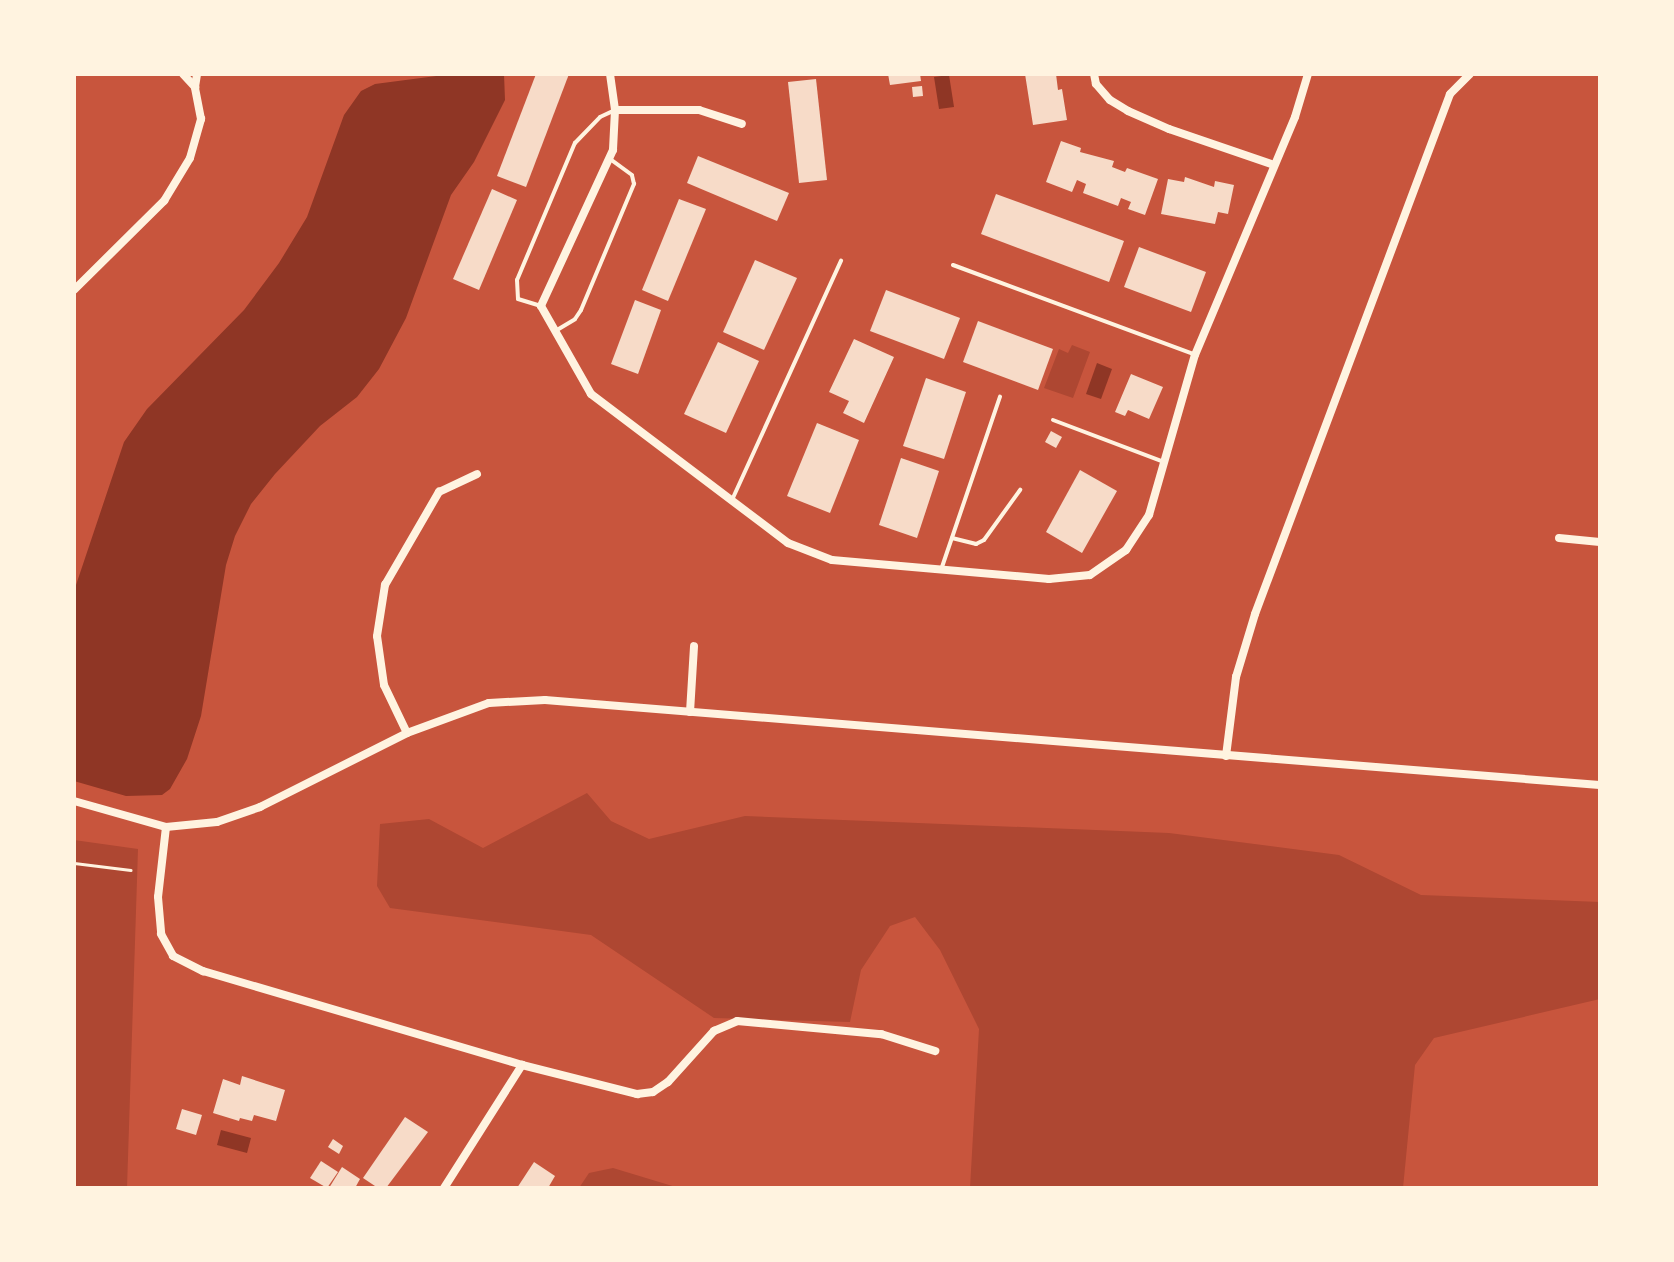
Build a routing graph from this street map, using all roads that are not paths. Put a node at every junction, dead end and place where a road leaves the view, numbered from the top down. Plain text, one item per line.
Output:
1 (183, 74) edge
2 (197, 74) edge
3 (610, 74) edge
4 (1094, 74) edge
5 (1308, 74) edge
6 (1470, 74) edge
7 (195, 87) junction
8 (615, 110) junction
9 (742, 124) dead end
10 (609, 158) junction
11 (1274, 165) junction
12 (841, 261) dead end
13 (953, 265) dead end
14 (74, 290) edge
15 (541, 306) junction
16 (557, 330) junction
17 (1195, 355) junction
18 (1000, 397) dead end
19 (1053, 420) dead end
20 (1164, 462) junction
21 (477, 474) dead end
22 (1020, 490) dead end
23 (731, 502) junction
24 (952, 538) junction
25 (1559, 538) dead end
26 (1600, 542) edge
27 (941, 569) junction
28 (694, 646) dead end
29 (690, 712) junction
30 (407, 733) junction
31 (1226, 756) junction
32 (1600, 785) edge
33 (74, 801) edge
34 (166, 827) junction
35 (935, 1051) dead end
36 (522, 1065) junction
37 (444, 1188) edge

1 - 7 street
2 - 7 street
3 - 8 street
4 - 11 street
5 - 11 street
6 - 31 street
7 - 14 street
8 - 9 street
8 - 10 street
8 - 15 lane
10 - 15 street
10 - 16 lane
11 - 17 street
12 - 23 lane
13 - 17 lane
15 - 16 street
16 - 23 street
17 - 20 street
18 - 24 lane
19 - 20 lane
20 - 27 street
21 - 30 street
22 - 24 lane
23 - 27 street
24 - 27 lane
25 - 26 street
28 - 29 street
29 - 30 street
29 - 31 street
30 - 34 street
31 - 32 street
33 - 34 street
34 - 36 street
35 - 36 street
36 - 37 street

